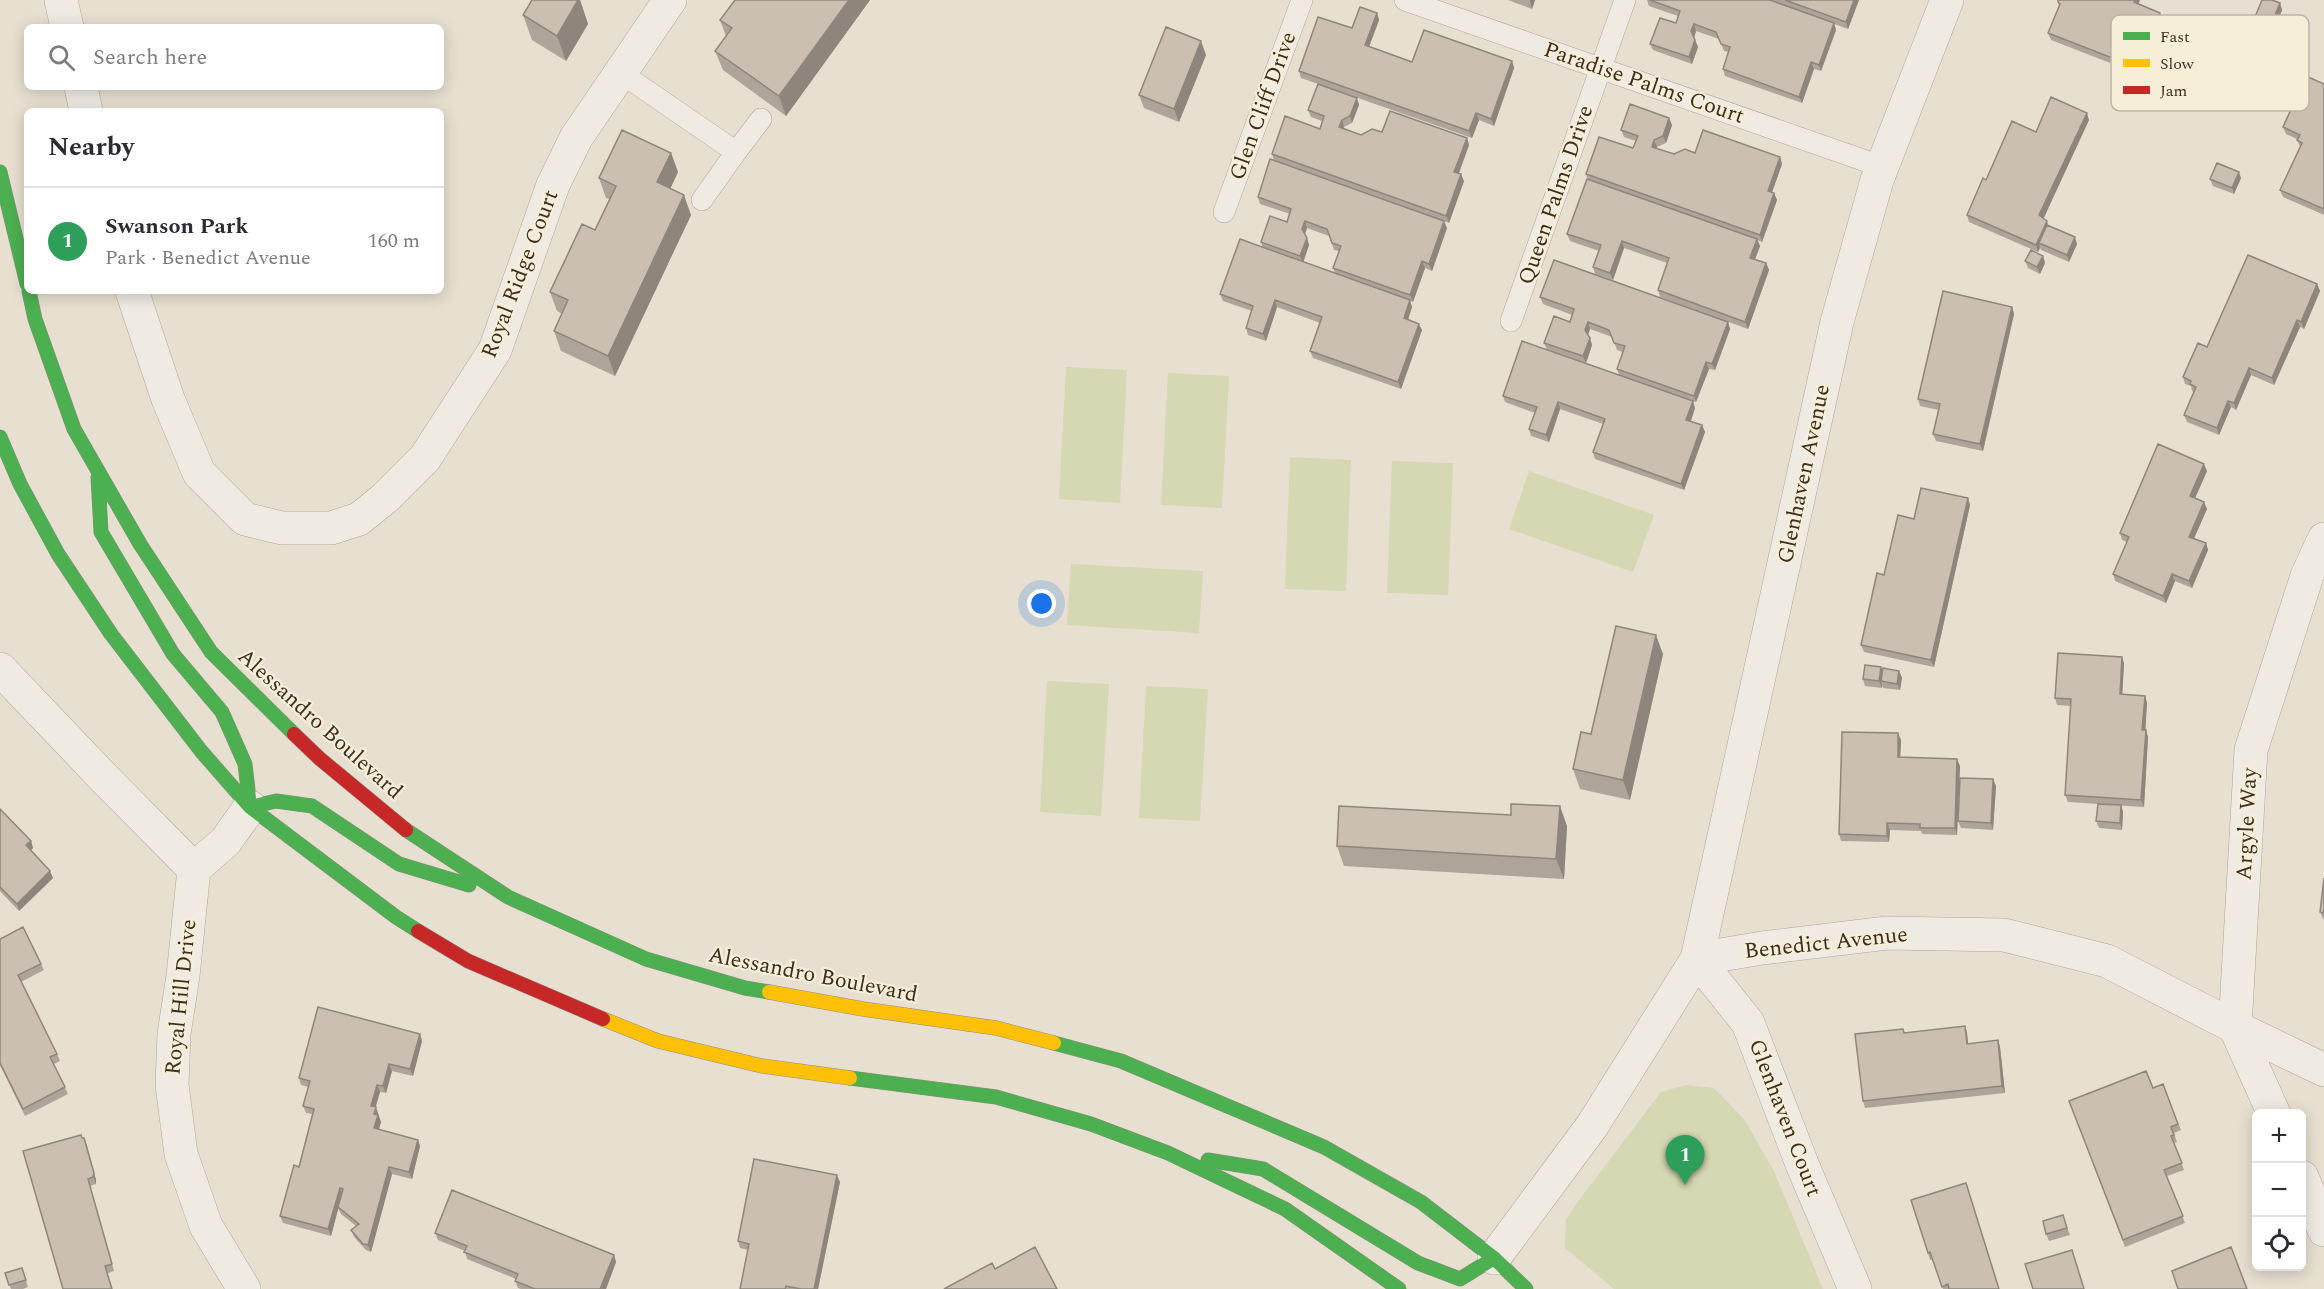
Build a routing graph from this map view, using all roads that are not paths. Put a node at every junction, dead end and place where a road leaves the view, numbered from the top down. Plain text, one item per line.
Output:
1 (61, 0) edge
2 (670, 0) edge
3 (1302, 0) edge
4 (1405, 0) edge
5 (1625, 0) edge
6 (1947, 0) edge
7 (66, 24) edge
8 (1600, 68) junction
9 (621, 73) junction
10 (82, 90) edge
11 (85, 108) edge
12 (761, 119) dead end
13 (736, 152) junction
14 (1883, 167) junction
15 (0, 172) edge
16 (702, 200) dead end
17 (1224, 212) dead end
18 (24, 272) edge
19 (30, 294) edge
20 (133, 294) edge
21 (1511, 321) dead end
22 (0, 437) edge
23 (98, 471) junction
24 (2324, 539) edge
25 (0, 669) edge
26 (250, 807) junction
27 (194, 869) junction
28 (508, 897) junction
29 (1698, 959) junction
30 (2235, 1027) junction
31 (2324, 1070) edge
32 (2272, 1109) edge
33 (1168, 1153) junction
34 (2306, 1189) edge
35 (2324, 1230) edge
36 (1495, 1268) junction
37 (244, 1289) edge
38 (1399, 1289) edge
39 (1526, 1289) edge
40 (1855, 1289) edge

1 - 7 street
2 - 9 street, Royal Ridge Court
3 - 17 lane, Glen Cliff Drive
4 - 8 lane, Paradise Palms Court
5 - 8 lane, Queen Palms Drive
6 - 14 street, Glenhaven Avenue
8 - 14 lane, Paradise Palms Court
8 - 21 lane, Queen Palms Drive
9 - 13 lane
9 - 20 street, Royal Ridge Court
10 - 11 street
12 - 13 lane
13 - 16 lane
14 - 29 street, Glenhaven Avenue
15 - 18 main road
19 - 23 main road, Alessandro Boulevard
22 - 26 main road
23 - 26 main road
23 - 28 main road, Alessandro Boulevard
24 - 30 street, Argyle Way
25 - 27 street
26 - 27 street
26 - 28 main road
26 - 33 main road
27 - 37 street, Royal Hill Drive
28 - 36 main road, Alessandro Boulevard
29 - 30 street, Benedict Avenue
29 - 36 street
29 - 40 street, Glenhaven Court
30 - 31 street, Benedict Avenue
30 - 32 street, Argyle Way
33 - 36 main road
33 - 38 main road
34 - 35 street
36 - 39 main road, Alessandro Boulevard

